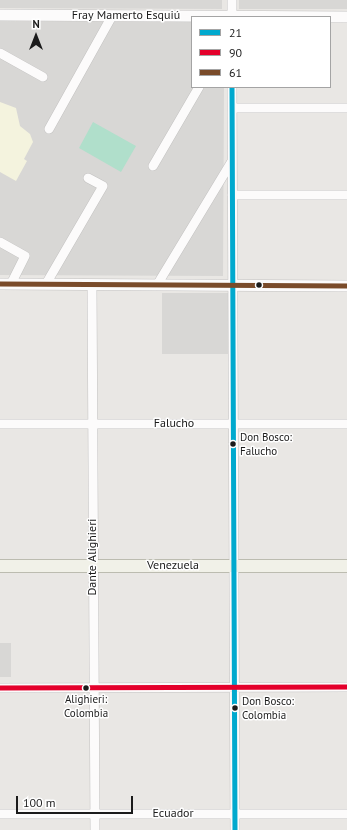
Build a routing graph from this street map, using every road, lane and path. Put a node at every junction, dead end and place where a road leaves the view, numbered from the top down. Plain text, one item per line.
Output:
1 (232, 0) edge
2 (0, 15) edge
3 (112, 16) junction
4 (232, 16) edge
5 (191, 17) edge
6 (331, 17) edge
7 (347, 17) edge
8 (0, 53) edge
9 (43, 77) dead end
10 (199, 88) edge
11 (232, 88) edge
12 (232, 108) junction
13 (347, 108) edge
14 (49, 129) dead end
15 (232, 161) junction
16 (153, 166) dead end
17 (88, 178) dead end
18 (347, 194) edge
19 (232, 195) junction
20 (0, 242) edge
21 (0, 284) edge
22 (11, 284) junction
23 (46, 284) junction
24 (92, 285) junction
25 (157, 285) junction
26 (232, 285) junction
27 (347, 286) edge
28 (0, 424) edge
29 (93, 424) junction
30 (233, 424) junction
31 (347, 424) edge
32 (0, 566) edge
33 (93, 566) junction
34 (234, 566) junction
35 (347, 566) edge
36 (234, 687) junction
37 (347, 687) edge
38 (0, 688) edge
39 (94, 688) junction
40 (0, 814) edge
41 (95, 814) junction
42 (235, 814) junction
43 (347, 814) edge
44 (95, 830) edge
45 (235, 830) edge

1 - 4 street
2 - 3 street, Fray Mamerto Esquiú
3 - 5 street, Fray Mamerto Esquiú
3 - 14 street
6 - 7 street, Fray Mamerto Esquiú
8 - 9 street
10 - 16 street
11 - 12 street
12 - 13 street
12 - 15 street
15 - 19 street
15 - 25 street
17 - 23 street
18 - 19 street
19 - 26 street
20 - 22 street
21 - 22 street
22 - 23 street
23 - 24 street
24 - 25 street
24 - 29 street, Dante Alighieri
25 - 26 street
26 - 27 street
26 - 30 street
28 - 29 street, Falucho
29 - 30 street, Falucho
29 - 33 street, Dante Alighieri
30 - 31 street, Falucho
30 - 34 street
32 - 33 main road, Venezuela
33 - 34 main road, Venezuela
33 - 39 street, Dante Alighieri
34 - 35 main road, Venezuela
34 - 36 street
36 - 37 street
36 - 39 street
36 - 42 street
38 - 39 street
39 - 41 street, Dante Alighieri
40 - 41 street, Ecuador
41 - 42 street, Ecuador
41 - 44 street, Dante Alighieri
42 - 43 street, Ecuador
42 - 45 street

